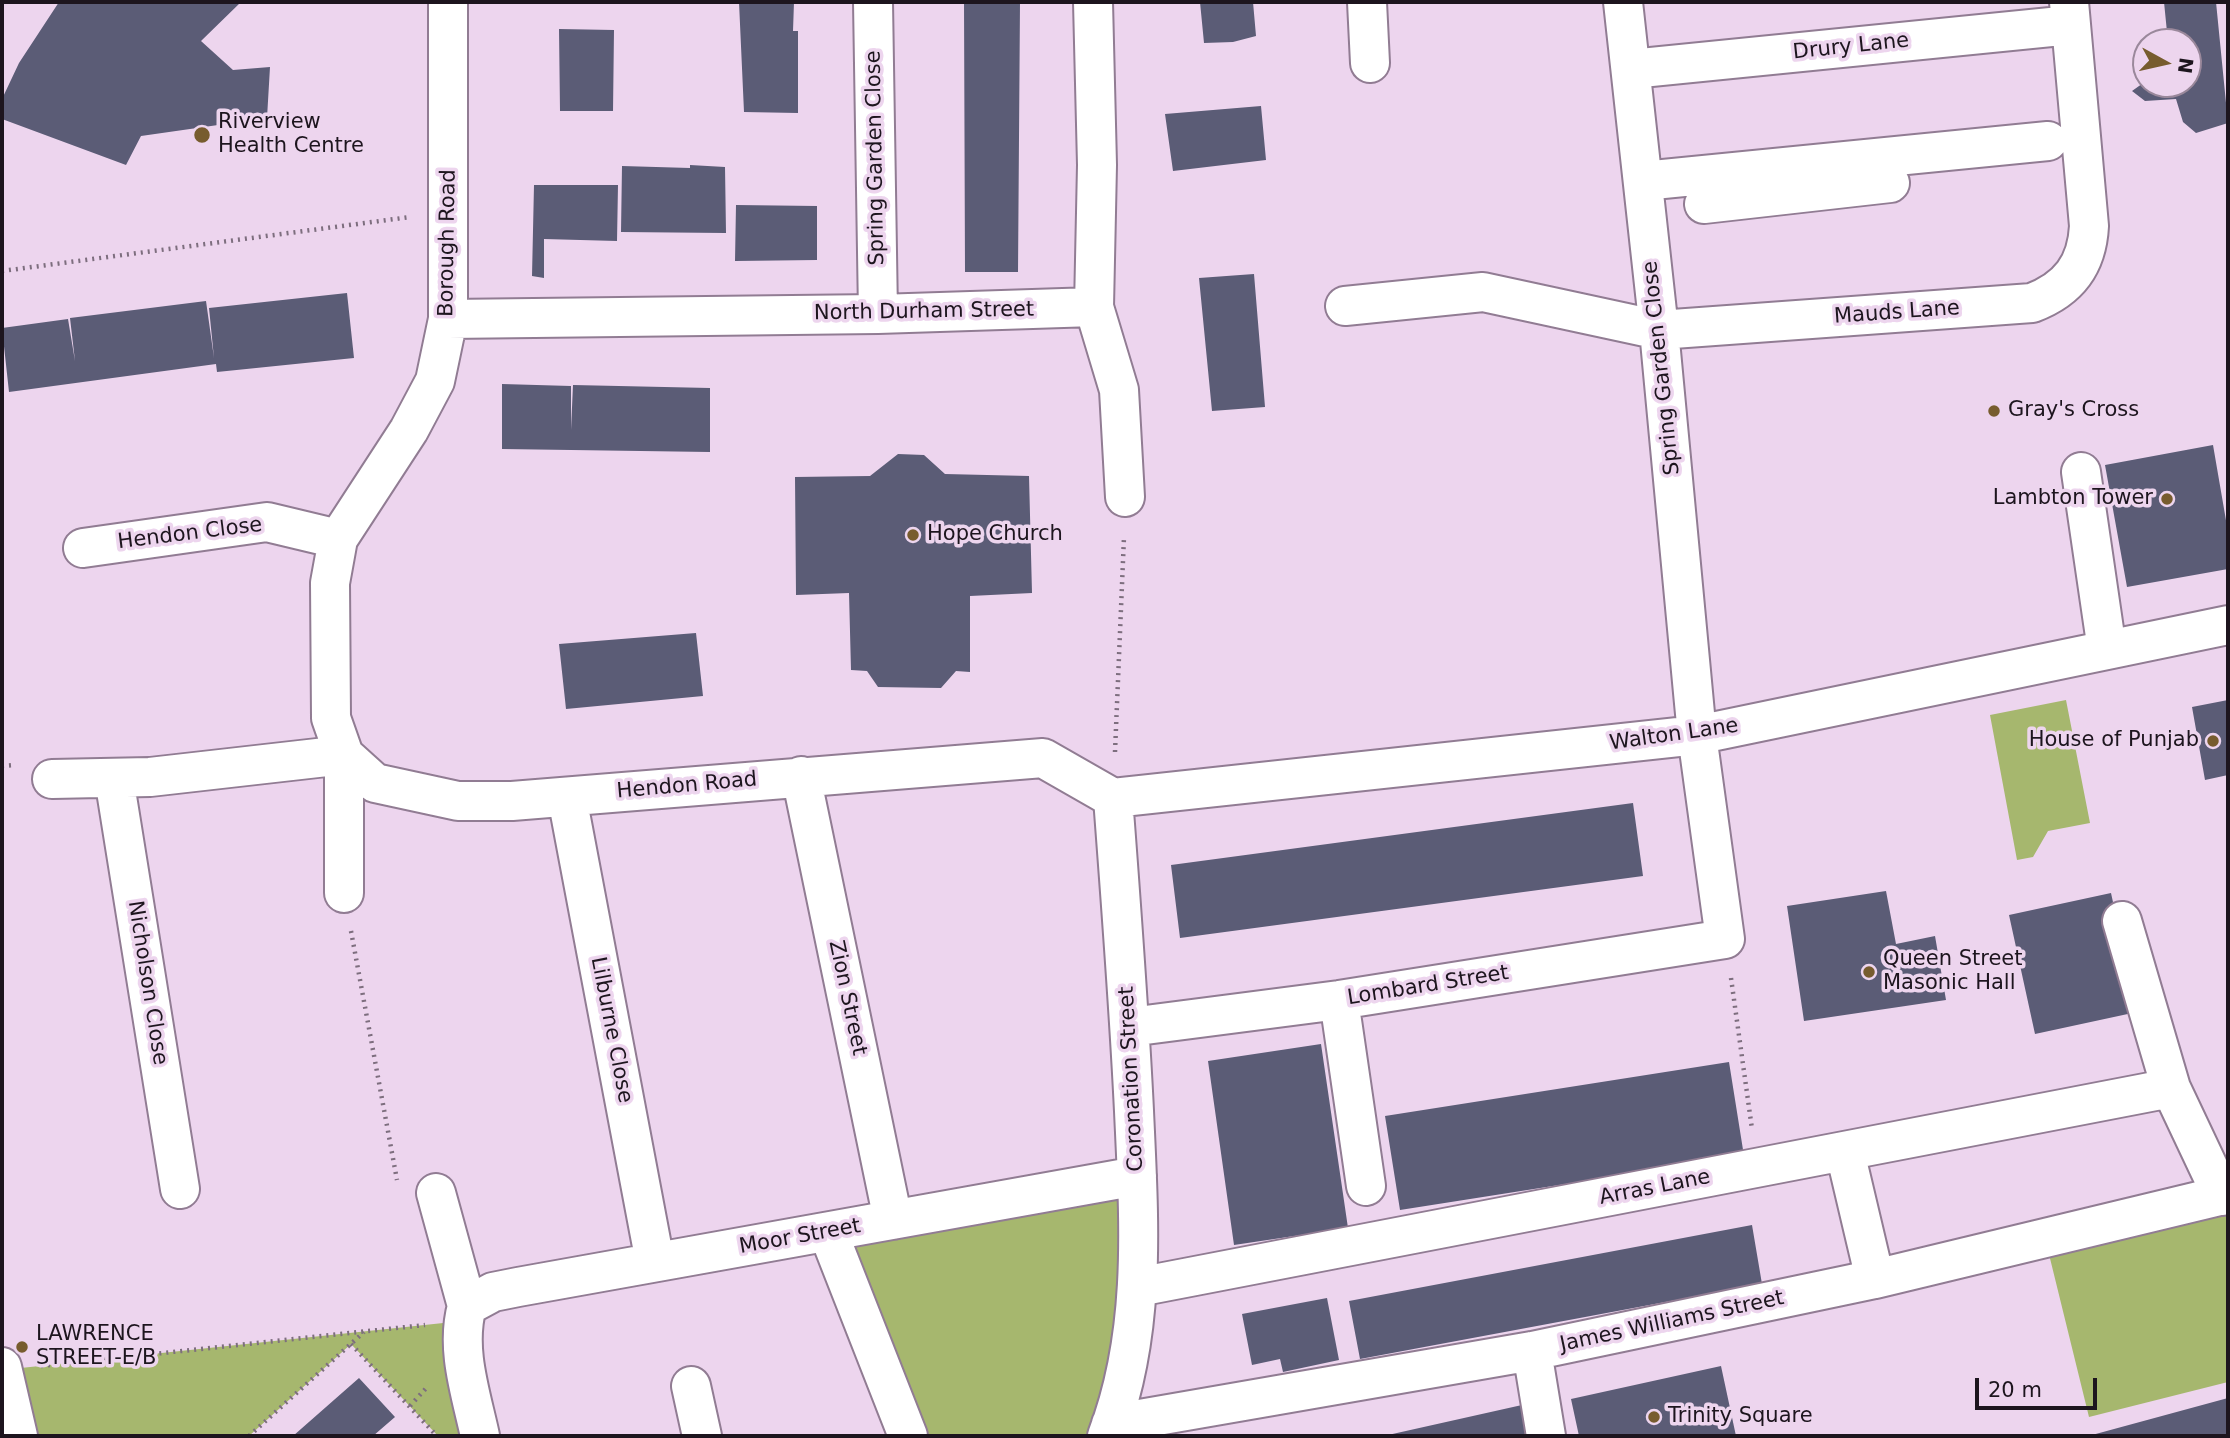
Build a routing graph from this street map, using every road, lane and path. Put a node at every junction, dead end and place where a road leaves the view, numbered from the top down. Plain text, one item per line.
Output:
1 (449, 2) edge
2 (873, 2) edge
3 (1093, 2) edge
4 (1367, 2) edge
5 (1623, 2) edge
6 (2070, 13) edge
7 (1370, 63) dead end
8 (1631, 69) junction
9 (2048, 141) dead end
10 (2083, 161) junction
11 (1643, 181) junction
12 (1704, 204) dead end
13 (449, 212) junction
14 (2, 271) edge
15 (1345, 306) dead end
16 (1094, 307) junction
17 (878, 314) junction
18 (448, 319) junction
19 (1659, 330) junction
20 (2081, 472) dead end
21 (1125, 497) joint
22 (338, 539) junction
23 (83, 548) dead end
24 (2228, 625) edge
25 (2107, 650) junction
26 (1697, 735) junction
27 (344, 755) junction
28 (801, 776) junction
29 (114, 778) junction
30 (52, 779) dead end
31 (567, 797) junction
32 (1113, 799) junction
33 (344, 893) joint
34 (2122, 921) dead end
35 (1725, 939) junction
36 (1339, 1000) junction
37 (1130, 1027) junction
38 (2171, 1088) junction
39 (1844, 1152) junction
40 (1758, 1168) junction
41 (1137, 1177) junction
42 (1366, 1186) dead end
43 (180, 1189) dead end
44 (436, 1193) joint
45 (2225, 1195) edge
46 (893, 1220) junction
47 (828, 1232) junction
48 (655, 1262) junction
49 (1875, 1279) junction
50 (1138, 1287) junction
51 (464, 1314) junction
52 (365, 1331) junction
53 (351, 1344) junction
54 (1532, 1351) junction
55 (2, 1369) edge
56 (691, 1386) dead end
57 (1111, 1432) edge
58 (18, 1436) edge
59 (249, 1436) edge
60 (438, 1436) edge
61 (480, 1436) edge
62 (702, 1436) edge
63 (908, 1436) edge
64 (1546, 1436) edge

1 - 13 street, Borough Road
2 - 17 street, Spring Garden Close
3 - 16 street
4 - 7 street
5 - 8 street, Spring Garden Close
6 - 8 street, Drury Lane
6 - 10 street, Mauds Lane
8 - 11 street, Spring Garden Close
9 - 11 street
10 - 12 street
10 - 19 street, Mauds Lane
11 - 19 street, Spring Garden Close
13 - 14 path
13 - 18 street, Borough Road
15 - 19 street, Mauds Lane
16 - 17 street, North Durham Street
16 - 21 street
17 - 18 street, North Durham Street
18 - 22 street, Borough Road
19 - 26 street, Spring Garden Close
20 - 25 street
21 - 32 path
22 - 23 street, Hendon Close
22 - 27 street
24 - 25 street, Walton Lane
25 - 26 street, Walton Lane
26 - 32 street, Walton Lane
26 - 35 street, Spring Garden Close
27 - 29 street
27 - 31 street, Hendon Road
27 - 33 street
28 - 31 street, Hendon Road
28 - 32 street, Hendon Road
28 - 46 street, Zion Street
29 - 30 street
29 - 43 street, Nicholson Close
31 - 48 street, Lilburne Close
32 - 37 street, Coronation Street
33 - 44 path
34 - 38 street
35 - 36 street, Lombard Street
35 - 40 path
36 - 37 street, Lombard Street
36 - 42 street
37 - 41 street, Coronation Street
38 - 39 street, Arras Lane
38 - 45 street
39 - 40 street, Arras Lane
39 - 49 street
40 - 50 street, Arras Lane
41 - 46 street, Moor Street
41 - 50 street, Coronation Street
44 - 51 street
45 - 49 street, James Williams Street
46 - 47 street, Moor Street
47 - 48 street, Moor Street
47 - 63 street
48 - 51 street, Moor Street
49 - 54 street, James Williams Street
50 - 57 street, Coronation Street
51 - 52 path
51 - 61 street
52 - 53 path
52 - 55 path
53 - 59 path
53 - 60 path
54 - 57 street, James Williams Street
54 - 64 street
55 - 58 street
56 - 62 street

